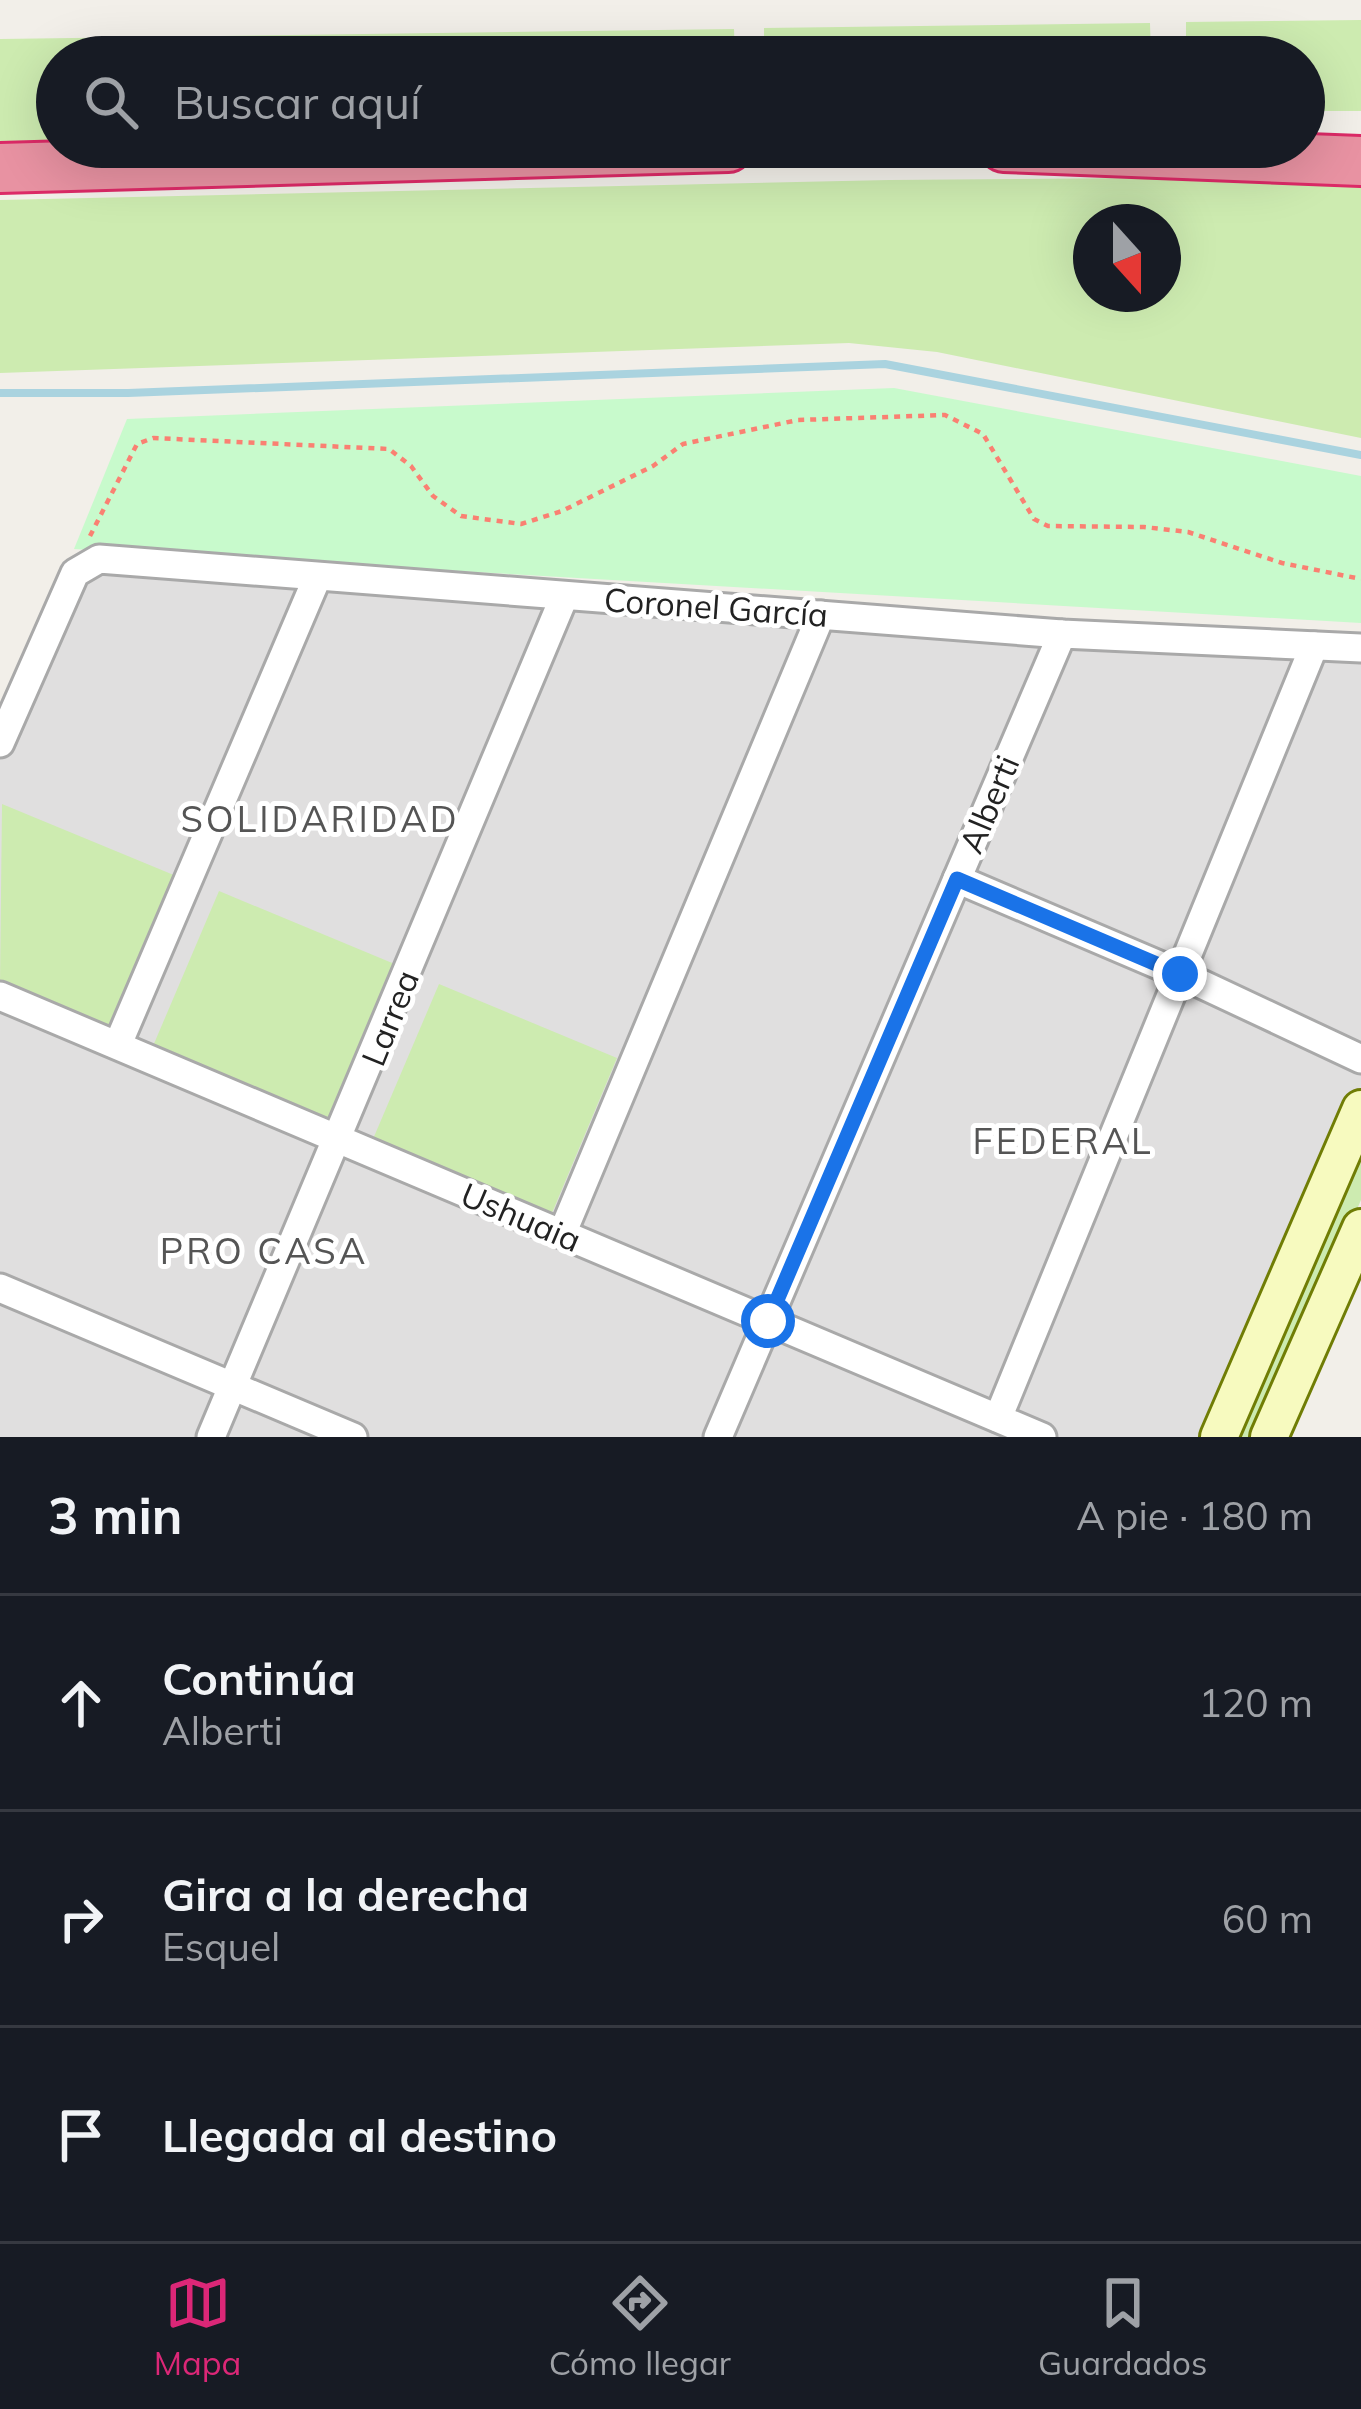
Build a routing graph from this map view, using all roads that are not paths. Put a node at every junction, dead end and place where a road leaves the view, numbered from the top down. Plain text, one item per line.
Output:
1 (1325, 160) edge
2 (1361, 161) edge
3 (36, 167) edge
4 (0, 168) edge
5 (317, 578) junction
6 (564, 597) junction
7 (821, 614) junction
8 (1062, 634) junction
9 (1314, 646) junction
10 (1361, 648) edge
11 (0, 743) edge
12 (957, 879) junction
13 (1180, 974) junction
14 (0, 996) edge
15 (118, 1044) junction
16 (1361, 1059) edge
17 (1361, 1109) edge
18 (339, 1140) junction
19 (1361, 1228) edge
20 (562, 1234) junction
21 (0, 1288) edge
22 (768, 1321) junction
23 (234, 1385) junction
24 (998, 1418) junction
25 (212, 1437) edge
26 (353, 1437) edge
27 (718, 1437) edge
28 (1042, 1437) edge
29 (1219, 1437) edge
30 (1269, 1437) edge

1 - 2 highway
3 - 4 highway
5 - 6 street, Coronel García
5 - 11 street, Coronel García
5 - 15 street
6 - 7 street, Coronel García
6 - 18 street, Larrea
7 - 8 street, Coronel García
7 - 20 street
8 - 9 street, Coronel García
8 - 12 street, Alberti
9 - 10 street, Coronel García
9 - 13 street
12 - 13 street
12 - 22 street, Alberti
13 - 16 street
13 - 24 street
14 - 15 street, Ushuaia
15 - 18 street, Ushuaia
17 - 29 street
18 - 20 street, Ushuaia
18 - 23 street, Larrea
19 - 30 street
20 - 22 street, Ushuaia
21 - 23 street
22 - 24 street, Ushuaia
22 - 27 street, Alberti
23 - 25 street, Larrea
23 - 26 street
24 - 28 street, Ushuaia

